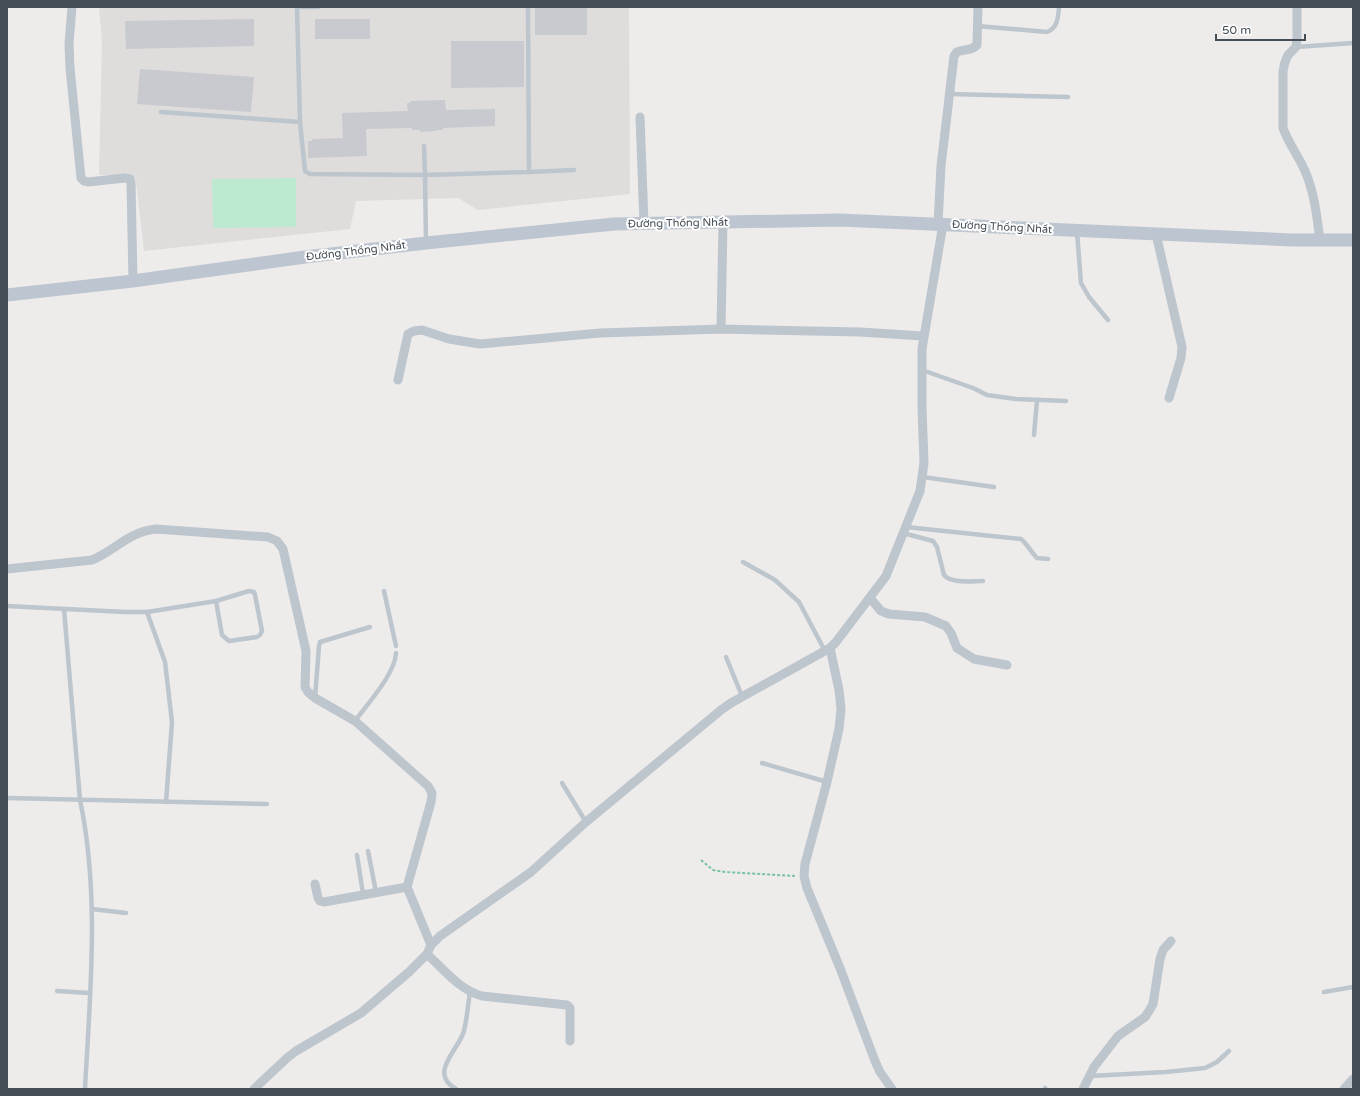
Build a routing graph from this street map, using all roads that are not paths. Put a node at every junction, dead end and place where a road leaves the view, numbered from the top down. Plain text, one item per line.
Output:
1 (72, 7) edge
2 (297, 7) edge
3 (318, 7) edge
4 (528, 7) edge
5 (978, 7) edge
6 (1059, 7) edge
7 (1297, 7) edge
8 (977, 26) junction
9 (1353, 43) edge
10 (1296, 47) junction
11 (950, 94) junction
12 (1068, 97) dead end
13 (161, 112) dead end
14 (640, 117) dead end
15 (300, 122) junction
16 (424, 146) dead end
17 (574, 170) dead end
18 (528, 172) junction
19 (425, 175) junction
20 (723, 222) junction
21 (644, 223) junction
22 (941, 224) junction
23 (1077, 230) junction
24 (1156, 234) junction
25 (1320, 240) junction
26 (1353, 240) edge
27 (426, 243) junction
28 (133, 281) junction
29 (7, 295) edge
30 (1108, 320) dead end
31 (721, 329) junction
32 (923, 336) junction
33 (922, 370) junction
34 (398, 380) dead end
35 (1168, 398) dead end
36 (1037, 400) junction
37 (1066, 401) dead end
38 (1034, 435) dead end
39 (923, 477) junction
40 (994, 487) dead end
41 (904, 530) junction
42 (1048, 559) dead end
43 (743, 562) dead end
44 (7, 569) edge
45 (983, 581) dead end
46 (384, 591) dead end
47 (870, 598) junction
48 (216, 602) junction
49 (7, 606) edge
50 (64, 609) junction
51 (147, 612) junction
52 (370, 627) dead end
53 (396, 646) dead end
54 (827, 649) junction
55 (396, 653) dead end
56 (726, 657) dead end
57 (1007, 665) dead end
58 (742, 696) junction
59 (315, 698) junction
60 (355, 720) junction
61 (762, 763) dead end
62 (827, 782) junction
63 (562, 783) dead end
64 (7, 798) edge
65 (80, 800) junction
66 (166, 802) junction
67 (268, 804) dead end
68 (586, 822) junction
69 (368, 851) dead end
70 (357, 855) dead end
71 (315, 884) dead end
72 (407, 887) junction
73 (376, 892) junction
74 (363, 894) junction
75 (92, 908) junction
76 (126, 913) dead end
77 (1171, 941) dead end
78 (431, 945) junction
79 (426, 954) junction
80 (1353, 987) edge
81 (57, 991) dead end
82 (470, 992) junction
83 (1324, 992) dead end
84 (90, 994) junction
85 (570, 1041) dead end
86 (1229, 1052) dead end
87 (1090, 1076) junction
88 (1353, 1079) edge
89 (85, 1089) edge
90 (254, 1089) edge
91 (456, 1089) edge
92 (892, 1089) edge
93 (1083, 1089) edge
94 (1344, 1089) edge

1 - 28 street
2 - 3 lane
2 - 15 lane
4 - 18 lane
5 - 8 street
6 - 8 lane
7 - 10 street
8 - 11 street
9 - 10 lane
10 - 25 street
11 - 12 lane
11 - 22 street
13 - 15 lane
14 - 21 street
15 - 19 lane
16 - 19 lane
17 - 18 lane
18 - 19 lane
19 - 27 lane
20 - 21 street, Đường Thống Nhất
20 - 22 street, Đường Thống Nhất
20 - 31 street
21 - 27 street, Đường Thống Nhất
22 - 23 street, Đường Thống Nhất
22 - 32 street
23 - 24 street, Đường Thống Nhất
23 - 30 lane
24 - 25 street, Đường Thống Nhất
24 - 35 street
25 - 26 street, Đường Thống Nhất
27 - 28 street, Đường Thống Nhất
28 - 29 street, Đường Thống Nhất
31 - 32 street
31 - 34 street
32 - 33 street
33 - 36 lane
33 - 39 street
36 - 37 lane
36 - 38 lane
39 - 40 lane
39 - 41 street
41 - 42 lane
41 - 45 lane
41 - 47 street
43 - 54 lane
44 - 59 street
46 - 53 lane
47 - 54 street
47 - 57 street
48 - 48 lane
48 - 51 lane
49 - 50 lane
50 - 51 lane
50 - 65 lane
51 - 66 lane
52 - 59 lane
54 - 58 street
54 - 62 street
55 - 60 lane
56 - 58 lane
58 - 68 street
59 - 60 street
60 - 72 street
61 - 62 lane
62 - 92 street
63 - 68 lane
64 - 65 lane
65 - 66 lane
65 - 75 lane
66 - 67 lane
68 - 78 street
69 - 73 lane
70 - 74 lane
71 - 74 street
72 - 73 street
72 - 78 street
73 - 74 street
75 - 76 lane
75 - 84 lane
77 - 87 street
78 - 79 street
79 - 82 street
79 - 90 street
80 - 83 lane
81 - 84 lane
82 - 85 street
82 - 91 lane
84 - 89 lane
86 - 87 lane
87 - 93 street
88 - 94 street

